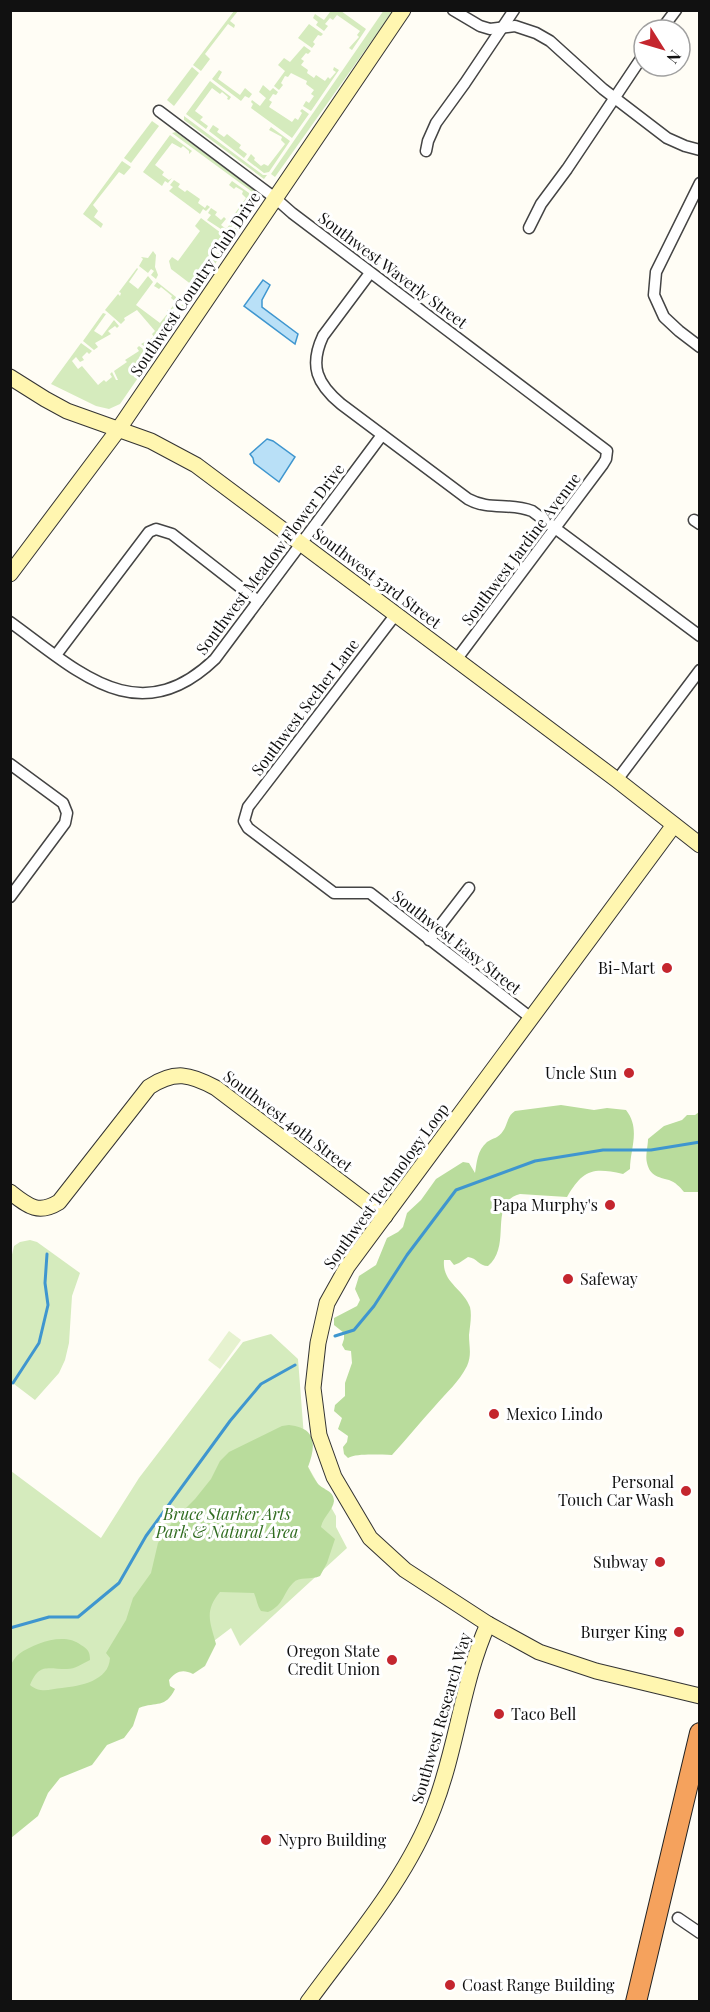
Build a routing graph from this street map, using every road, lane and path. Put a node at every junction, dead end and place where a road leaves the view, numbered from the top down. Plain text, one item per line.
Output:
1 (404, 10) edge
2 (453, 10) edge
3 (514, 10) edge
4 (504, 27) junction
5 (632, 71) edge
6 (613, 98) junction
7 (159, 111) dead end
8 (699, 150) edge
9 (426, 151) dead end
10 (699, 183) edge
11 (274, 198) junction
12 (529, 228) dead end
13 (370, 273) junction
14 (699, 346) edge
15 (10, 377) edge
16 (118, 429) junction
17 (382, 435) junction
18 (607, 454) joint
19 (554, 528) junction
20 (302, 544) junction
21 (10, 574) edge
22 (258, 601) junction
23 (396, 614) junction
24 (10, 622) edge
25 (699, 636) edge
26 (56, 655) junction
27 (456, 660) junction
28 (699, 670) edge
29 (10, 764) edge
30 (617, 780) junction
31 (244, 821) joint
32 (674, 825) junction
33 (699, 845) edge
34 (469, 888) dead end
35 (10, 897) edge
36 (429, 940) junction
37 (531, 1018) junction
38 (10, 1192) edge
39 (385, 1216) junction
40 (488, 1624) junction
41 (699, 1696) edge
42 (699, 1733) edge
43 (678, 1918) dead end
44 (699, 1933) edge
45 (308, 2001) edge
46 (636, 2001) edge

1 - 11 street, Southwest Country Club Drive
2 - 4 street
3 - 4 street
4 - 6 street
4 - 9 street
5 - 6 street
6 - 8 street
6 - 12 street
7 - 11 street, Southwest Waverly Street
10 - 14 street
11 - 13 street, Southwest Waverly Street
11 - 16 street, Southwest Country Club Drive
13 - 17 street
13 - 18 street, Southwest Waverly Street
15 - 16 street, Southwest 53rd Street
16 - 20 street, Southwest 53rd Street
16 - 21 street, Southwest Country Club Drive
17 - 19 street
17 - 20 street, Southwest Meadow Flower Drive
18 - 19 street, Southwest Jardine Avenue
19 - 25 street
19 - 27 street, Southwest Jardine Avenue
20 - 22 street, Southwest Meadow Flower Drive
20 - 23 street, Southwest 53rd Street
22 - 26 street, Southwest Meadow Flower Drive
22 - 26 street
23 - 27 street, Southwest 53rd Street
23 - 31 street, Southwest Secher Lane
24 - 26 street, Southwest Meadow Flower Drive
27 - 30 street, Southwest 53rd Street
28 - 30 street
29 - 35 street
30 - 32 street, Southwest 53rd Street
31 - 36 street, Southwest Easy Street
32 - 33 street, Southwest 53rd Street
32 - 37 street, Southwest Technology Loop
34 - 36 street
36 - 37 street, Southwest Easy Street
37 - 39 street, Southwest Technology Loop
38 - 39 street, Southwest 49th Street
39 - 40 street, Southwest Technology Loop
40 - 41 street, Southwest Technology Loop
40 - 45 street, Southwest Research Way
42 - 46 highway
43 - 44 street

